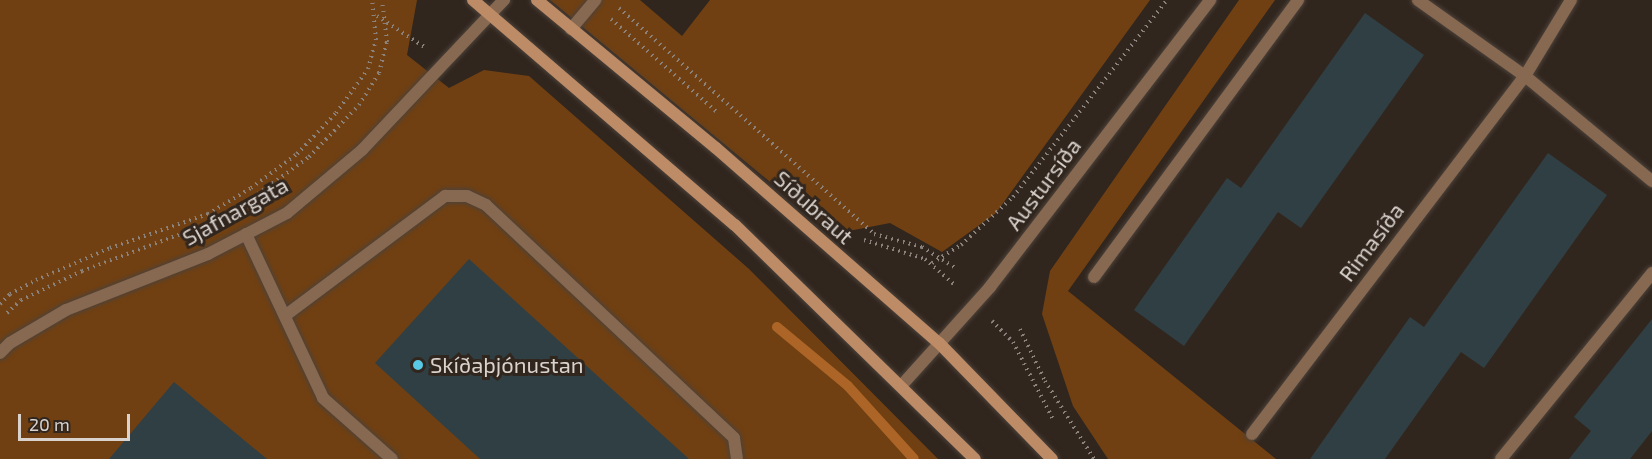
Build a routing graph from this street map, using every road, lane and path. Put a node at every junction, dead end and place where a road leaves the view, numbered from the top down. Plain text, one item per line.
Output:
1 (372, 0) edge
2 (382, 0) edge
3 (473, 0) edge
4 (504, 0) edge
5 (537, 0) edge
6 (1167, 0) edge
7 (1210, 0) edge
8 (1298, 0) edge
9 (1418, 0) edge
10 (1571, 0) edge
11 (593, 2) edge
12 (618, 8) dead end
13 (490, 15) junction
14 (376, 16) junction
15 (387, 22) junction
16 (571, 29) junction
17 (445, 63) junction
18 (1525, 76) junction
19 (720, 115) dead end
20 (1652, 181) edge
21 (239, 207) dead end
22 (202, 226) dead end
23 (246, 234) junction
24 (860, 238) dead end
25 (943, 258) junction
26 (932, 263) junction
27 (954, 267) dead end
28 (1652, 273) edge
29 (944, 274) dead end
30 (1094, 277) dead end
31 (0, 304) edge
32 (286, 315) junction
33 (0, 319) edge
34 (1020, 329) dead end
35 (1013, 342) dead end
36 (939, 343) junction
37 (1, 349) edge
38 (901, 386) junction
39 (1059, 431) dead end
40 (1252, 434) dead end
41 (392, 459) edge
42 (737, 459) edge
43 (975, 459) edge
44 (1052, 459) edge
45 (1094, 459) edge
46 (1501, 459) edge

1 - 14 path
2 - 15 path
3 - 13 street
4 - 13 street, Sjafnargata
5 - 16 street, Síðubraut
6 - 25 path
7 - 36 street, Austursíða
8 - 30 street
9 - 18 street
10 - 18 street, Rimasíða
11 - 16 street
11 - 19 path
12 - 25 path
13 - 17 street, Sjafnargata
13 - 38 street
14 - 15 path
14 - 31 path
15 - 17 path
15 - 21 path
16 - 36 street, Síðubraut
17 - 23 street, Sjafnargata
18 - 20 street
18 - 40 street, Rimasíða
22 - 33 path
23 - 32 street
23 - 37 street, Sjafnargata
24 - 26 path
25 - 26 path
25 - 27 path
26 - 29 path
28 - 46 street
32 - 41 street
32 - 42 street
34 - 45 path
35 - 39 path
36 - 38 street, Austursíða
36 - 44 street, Síðubraut
38 - 43 street

